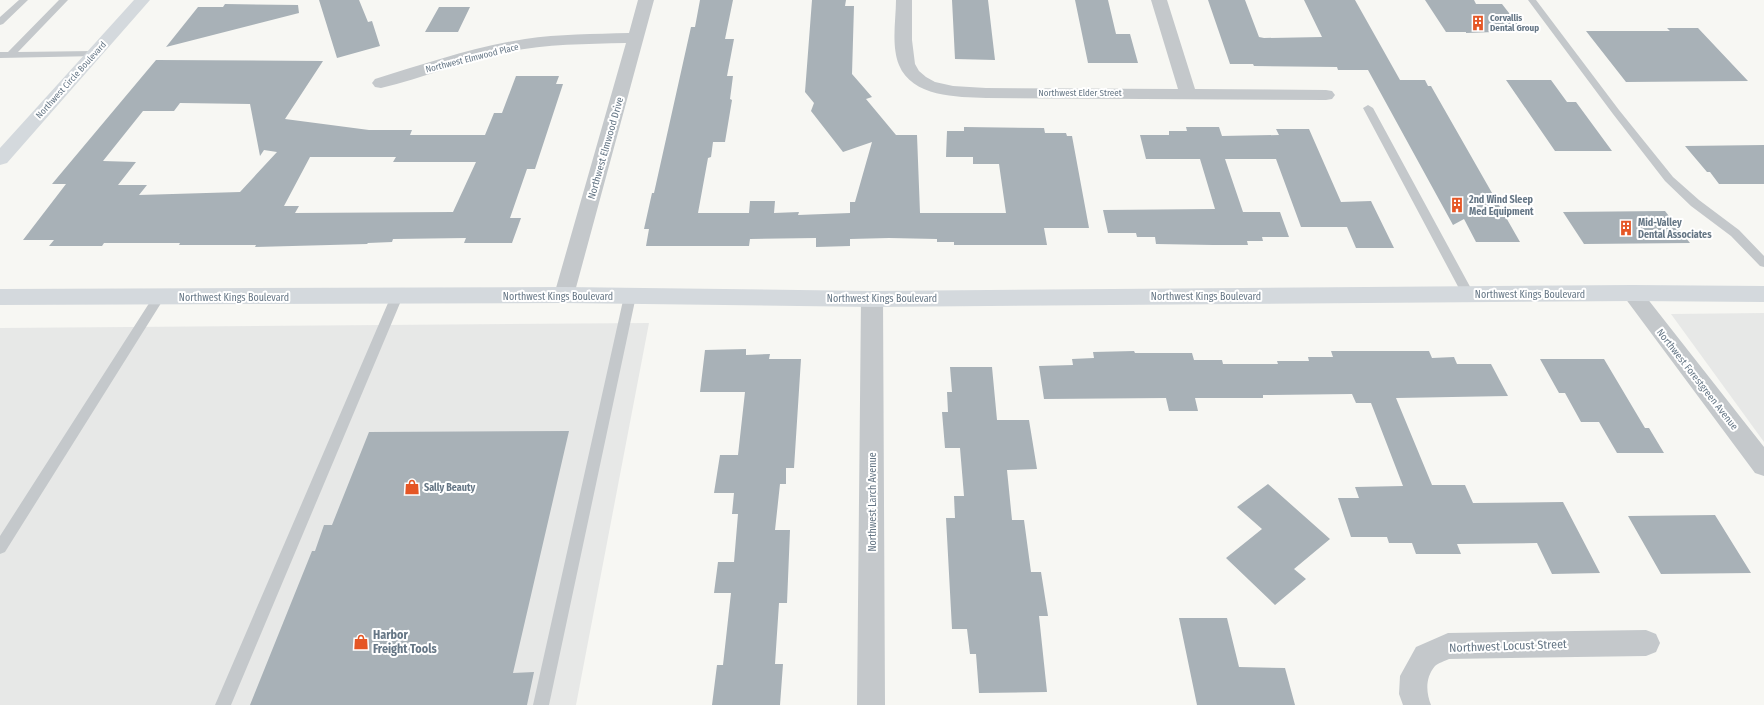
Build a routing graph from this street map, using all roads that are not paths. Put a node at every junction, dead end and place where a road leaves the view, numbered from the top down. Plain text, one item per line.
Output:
1 (24, 0) edge
2 (64, 0) edge
3 (142, 0) edge
4 (646, 0) edge
5 (904, 0) edge
6 (1159, 0) edge
7 (1532, 0) edge
8 (0, 22) edge
9 (636, 38) junction
10 (10, 54) junction
11 (94, 54) junction
12 (0, 55) edge
13 (381, 83) dead end
14 (1188, 94) junction
15 (1326, 95) dead end
16 (1368, 108) dead end
17 (0, 159) edge
18 (1764, 263) edge
19 (1632, 293) junction
20 (1468, 294) junction
21 (1764, 294) edge
22 (564, 295) junction
23 (397, 296) junction
24 (630, 296) junction
25 (159, 297) junction
26 (0, 298) edge
27 (872, 299) junction
28 (1764, 466) edge
29 (0, 548) edge
30 (1646, 643) dead end
31 (223, 705) edge
32 (541, 705) edge
33 (871, 705) edge
34 (1417, 705) edge

1 - 8 lane
2 - 10 lane
3 - 11 main road, Northwest Circle Boulevard
4 - 9 street, Northwest Elmwood Drive
5 - 14 street, Northwest Elder Street
6 - 14 street
7 - 18 lane
9 - 13 street, Northwest Elmwood Place
9 - 22 street, Northwest Elmwood Drive
10 - 11 lane
10 - 12 lane
11 - 17 main road, Northwest Circle Boulevard
14 - 15 street, Northwest Elder Street
16 - 20 lane
19 - 20 main road, Northwest Kings Boulevard
19 - 21 main road, Northwest Kings Boulevard
19 - 28 street, Northwest Forestgreen Avenue
20 - 27 main road, Northwest Kings Boulevard
22 - 23 main road, Northwest Kings Boulevard
22 - 24 main road, Northwest Kings Boulevard
23 - 25 main road, Northwest Kings Boulevard
23 - 31 lane
24 - 27 main road, Northwest Kings Boulevard
24 - 32 lane
25 - 26 main road, Northwest Kings Boulevard
25 - 29 lane
27 - 33 street, Northwest Larch Avenue
30 - 34 street, Northwest Locust Street

